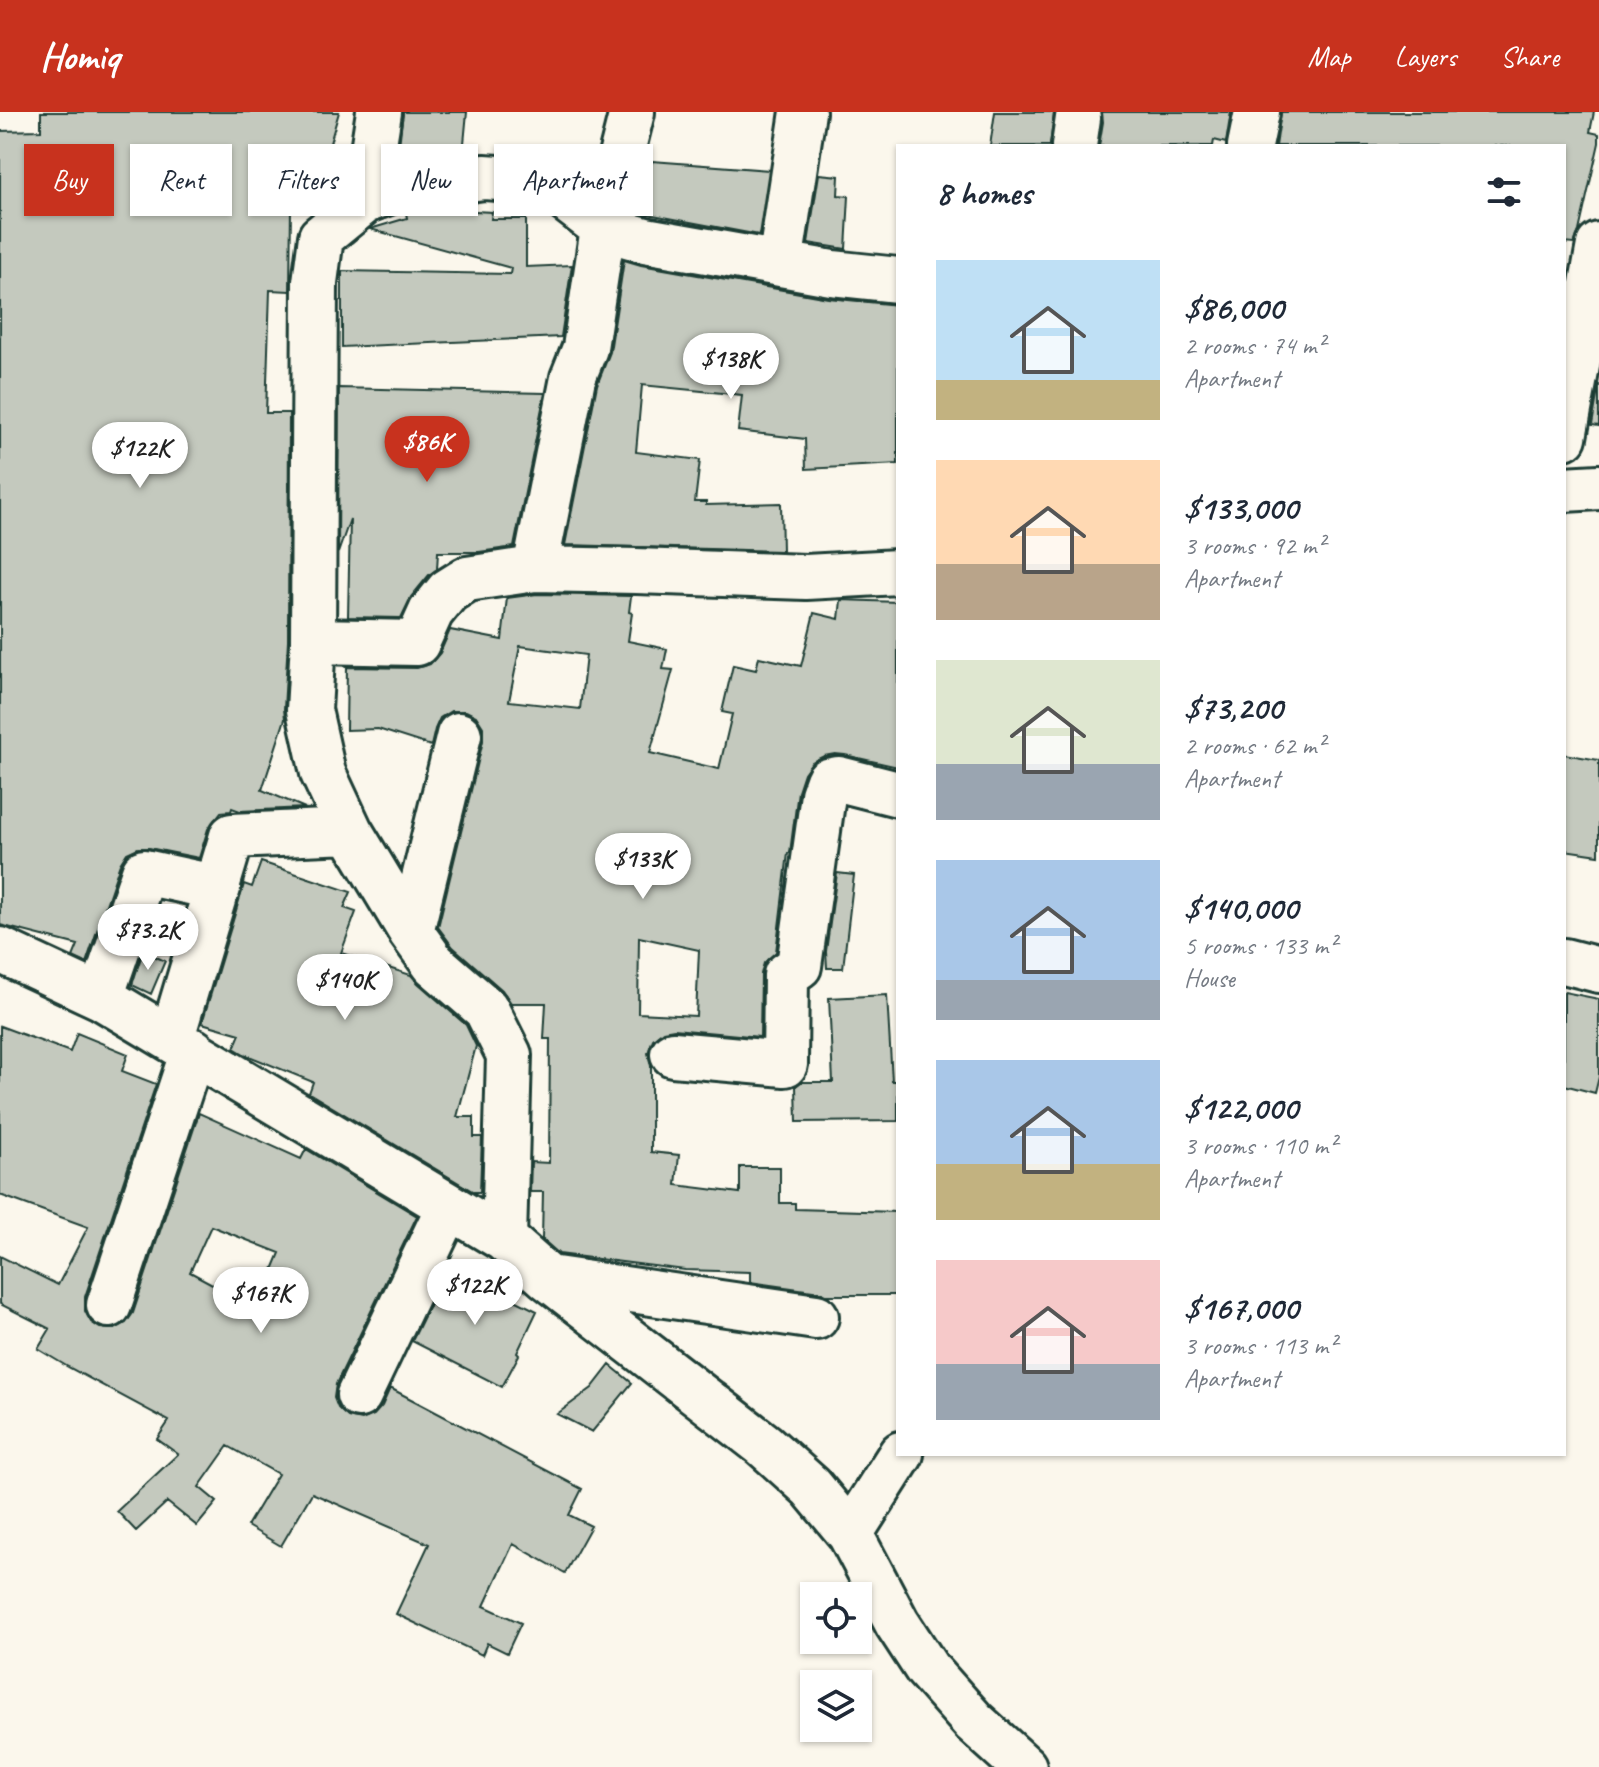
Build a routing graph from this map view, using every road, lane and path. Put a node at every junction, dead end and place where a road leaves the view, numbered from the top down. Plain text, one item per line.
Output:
1 (379, 112) edge
2 (632, 112) edge
3 (803, 112) edge
4 (1257, 112) edge
5 (1250, 144) edge
6 (365, 201) joint
7 (347, 216) edge
8 (603, 228) junction
9 (1599, 245) edge
10 (780, 264) junction
11 (896, 280) edge
12 (1566, 426) edge
13 (1599, 487) edge
14 (1566, 489) edge
15 (535, 569) junction
16 (896, 572) edge
17 (313, 641) junction
18 (459, 735) dead end
19 (896, 793) edge
20 (350, 831) junction
21 (218, 888) junction
22 (411, 932) junction
23 (0, 950) edge
24 (1566, 962) edge
25 (1599, 970) edge
26 (101, 997) junction
27 (182, 1044) junction
28 (673, 1054) dead end
29 (449, 1206) junction
30 (504, 1239) junction
31 (547, 1277) junction
32 (109, 1305) dead end
33 (816, 1317) dead end
34 (359, 1395) dead end
35 (900, 1456) edge
36 (850, 1534) junction
37 (1024, 1767) edge

1 - 6 street
2 - 8 street
3 - 10 street
4 - 5 street
6 - 8 street
7 - 17 street
8 - 10 street
8 - 15 street
9 - 12 street
10 - 11 street
13 - 14 street
15 - 16 street
15 - 17 street
17 - 20 street
18 - 22 street
19 - 28 street
20 - 21 street
20 - 22 street
21 - 26 street
21 - 27 street
22 - 30 street
23 - 26 street
24 - 25 street
26 - 27 street
27 - 29 street
27 - 32 street
29 - 30 street
29 - 34 street
30 - 31 street
31 - 33 street
31 - 36 street
35 - 36 street
36 - 37 street

